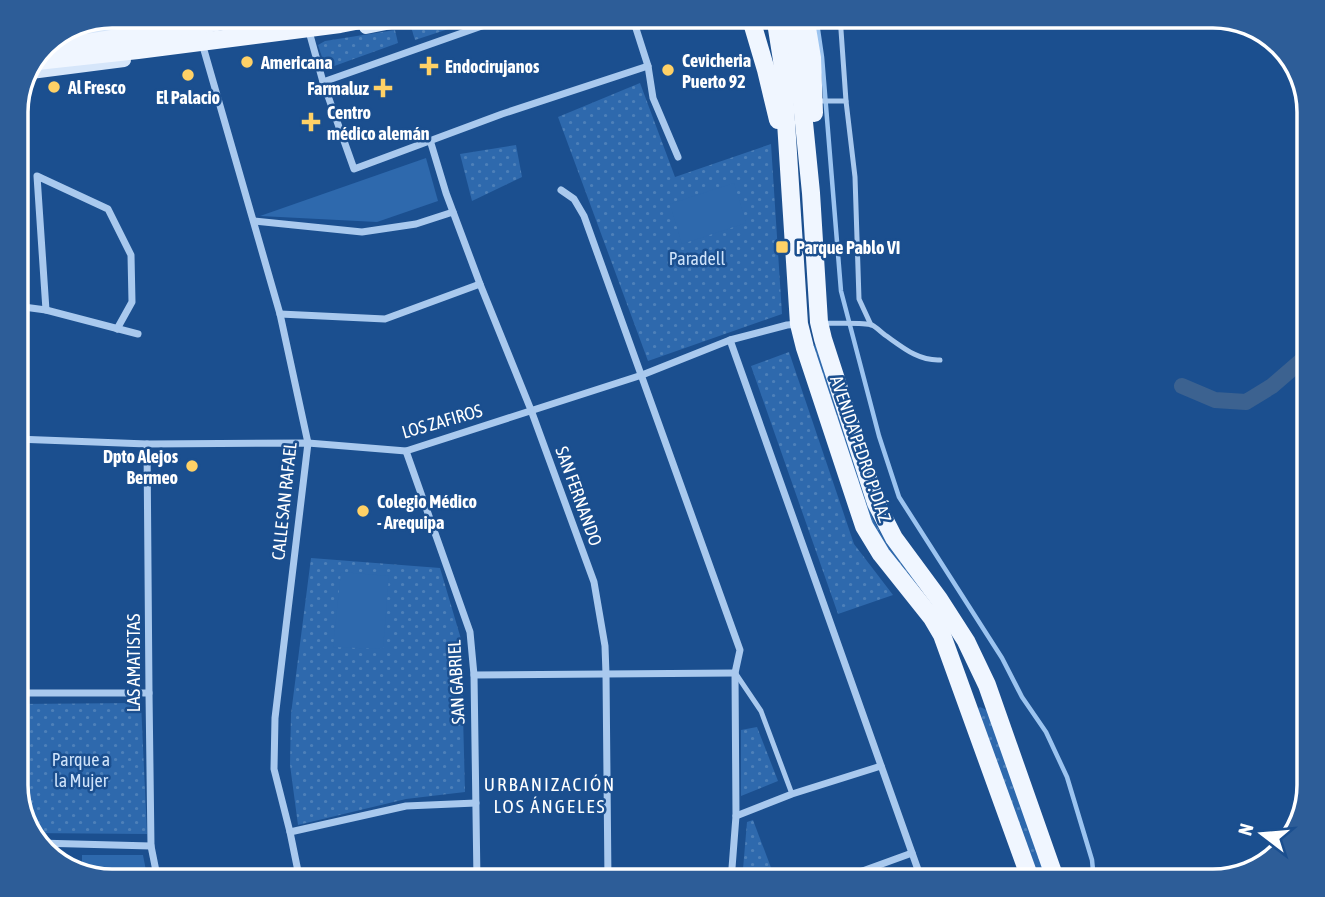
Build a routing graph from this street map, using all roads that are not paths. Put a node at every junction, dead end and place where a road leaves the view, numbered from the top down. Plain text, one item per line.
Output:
1 (180, 28) edge
2 (303, 28) edge
3 (358, 28) edge
4 (474, 28) edge
5 (636, 28) edge
6 (754, 28) edge
7 (777, 28) edge
8 (793, 28) edge
9 (807, 28) edge
10 (841, 28) edge
11 (310, 35) junction
12 (60, 47) edge
13 (204, 50) junction
14 (46, 60) edge
15 (648, 66) junction
16 (39, 71) edge
17 (323, 82) junction
18 (816, 101) junction
19 (846, 101) junction
20 (430, 140) junction
21 (678, 157) dead end
22 (788, 161) junction
23 (561, 190) dead end
24 (811, 193) junction
25 (453, 212) junction
26 (254, 221) junction
27 (480, 284) junction
28 (28, 308) edge
29 (46, 310) junction
30 (280, 314) junction
31 (799, 324) junction
32 (827, 324) junction
33 (872, 325) junction
34 (117, 329) junction
35 (138, 334) dead end
36 (730, 340) junction
37 (940, 360) dead end
38 (642, 375) junction
39 (531, 410) junction
40 (28, 439) edge
41 (308, 443) junction
42 (147, 444) junction
43 (406, 450) junction
44 (735, 673) junction
45 (606, 674) junction
46 (474, 676) junction
47 (984, 678) junction
48 (961, 686) junction
49 (28, 693) edge
50 (149, 693) junction
51 (881, 766) junction
52 (792, 794) junction
53 (476, 803) junction
54 (736, 816) junction
55 (290, 832) junction
56 (52, 843) edge
57 (151, 846) junction
58 (912, 853) junction
59 (156, 869) edge
60 (298, 869) edge
61 (477, 869) edge
62 (608, 869) edge
63 (732, 869) edge
64 (868, 869) edge
65 (918, 869) edge
66 (1027, 869) edge
67 (1052, 869) edge

1 - 12 main road
2 - 14 main road
3 - 11 main road
4 - 17 street
5 - 15 street
6 - 22 main road
7 - 22 main road
8 - 24 main road
9 - 18 main road
10 - 19 lane
11 - 13 main road
11 - 17 street
13 - 16 main road
13 - 26 street, CALLE SAN RAFAEL
15 - 20 street
15 - 21 street
17 - 20 street
18 - 19 lane
18 - 24 main road
19 - 33 lane
20 - 25 street, SAN FERNANDO
22 - 31 main road, AVENIDA PEDRO P. DÍAZ
23 - 38 street
24 - 32 main road, AVENIDA PEDRO P. DÍAZ
25 - 26 street
25 - 27 street, SAN FERNANDO
26 - 30 street, CALLE SAN RAFAEL
27 - 30 street
27 - 39 street, SAN FERNANDO
28 - 29 street
29 - 34 street
29 - 34 street
30 - 41 street, CALLE SAN RAFAEL
31 - 32 street, LOS ZAFIROS
31 - 36 street, LOS ZAFIROS
31 - 48 main road, AVENIDA PEDRO P. DÍAZ
32 - 33 lane
32 - 47 main road, AVENIDA PEDRO P. DÍAZ
33 - 37 lane
34 - 35 street
36 - 38 street, LOS ZAFIROS
36 - 51 street
38 - 39 street, LOS ZAFIROS
38 - 44 street
39 - 43 street, LOS ZAFIROS
39 - 45 street, SAN FERNANDO
40 - 42 street, LOS ZAFIROS
41 - 42 street, LOS ZAFIROS
41 - 43 street, LOS ZAFIROS
41 - 55 street, CALLE SAN RAFAEL
42 - 50 street, LAS AMATISTAS
43 - 46 street, SAN GABRIEL
44 - 45 street
44 - 52 lane
44 - 54 street
45 - 46 street
45 - 62 street, SAN FERNANDO
46 - 53 street, SAN GABRIEL
47 - 48 main road
47 - 67 main road, AVENIDA PEDRO P. DÍAZ
48 - 66 main road, AVENIDA PEDRO P. DÍAZ
49 - 50 street
50 - 57 street, LAS AMATISTAS
51 - 52 street
51 - 58 street
52 - 54 street
53 - 55 street
53 - 61 street, SAN GABRIEL
54 - 63 street
55 - 60 street, CALLE SAN RAFAEL
56 - 57 street
57 - 59 street, LAS AMATISTAS
58 - 64 street
58 - 65 street

